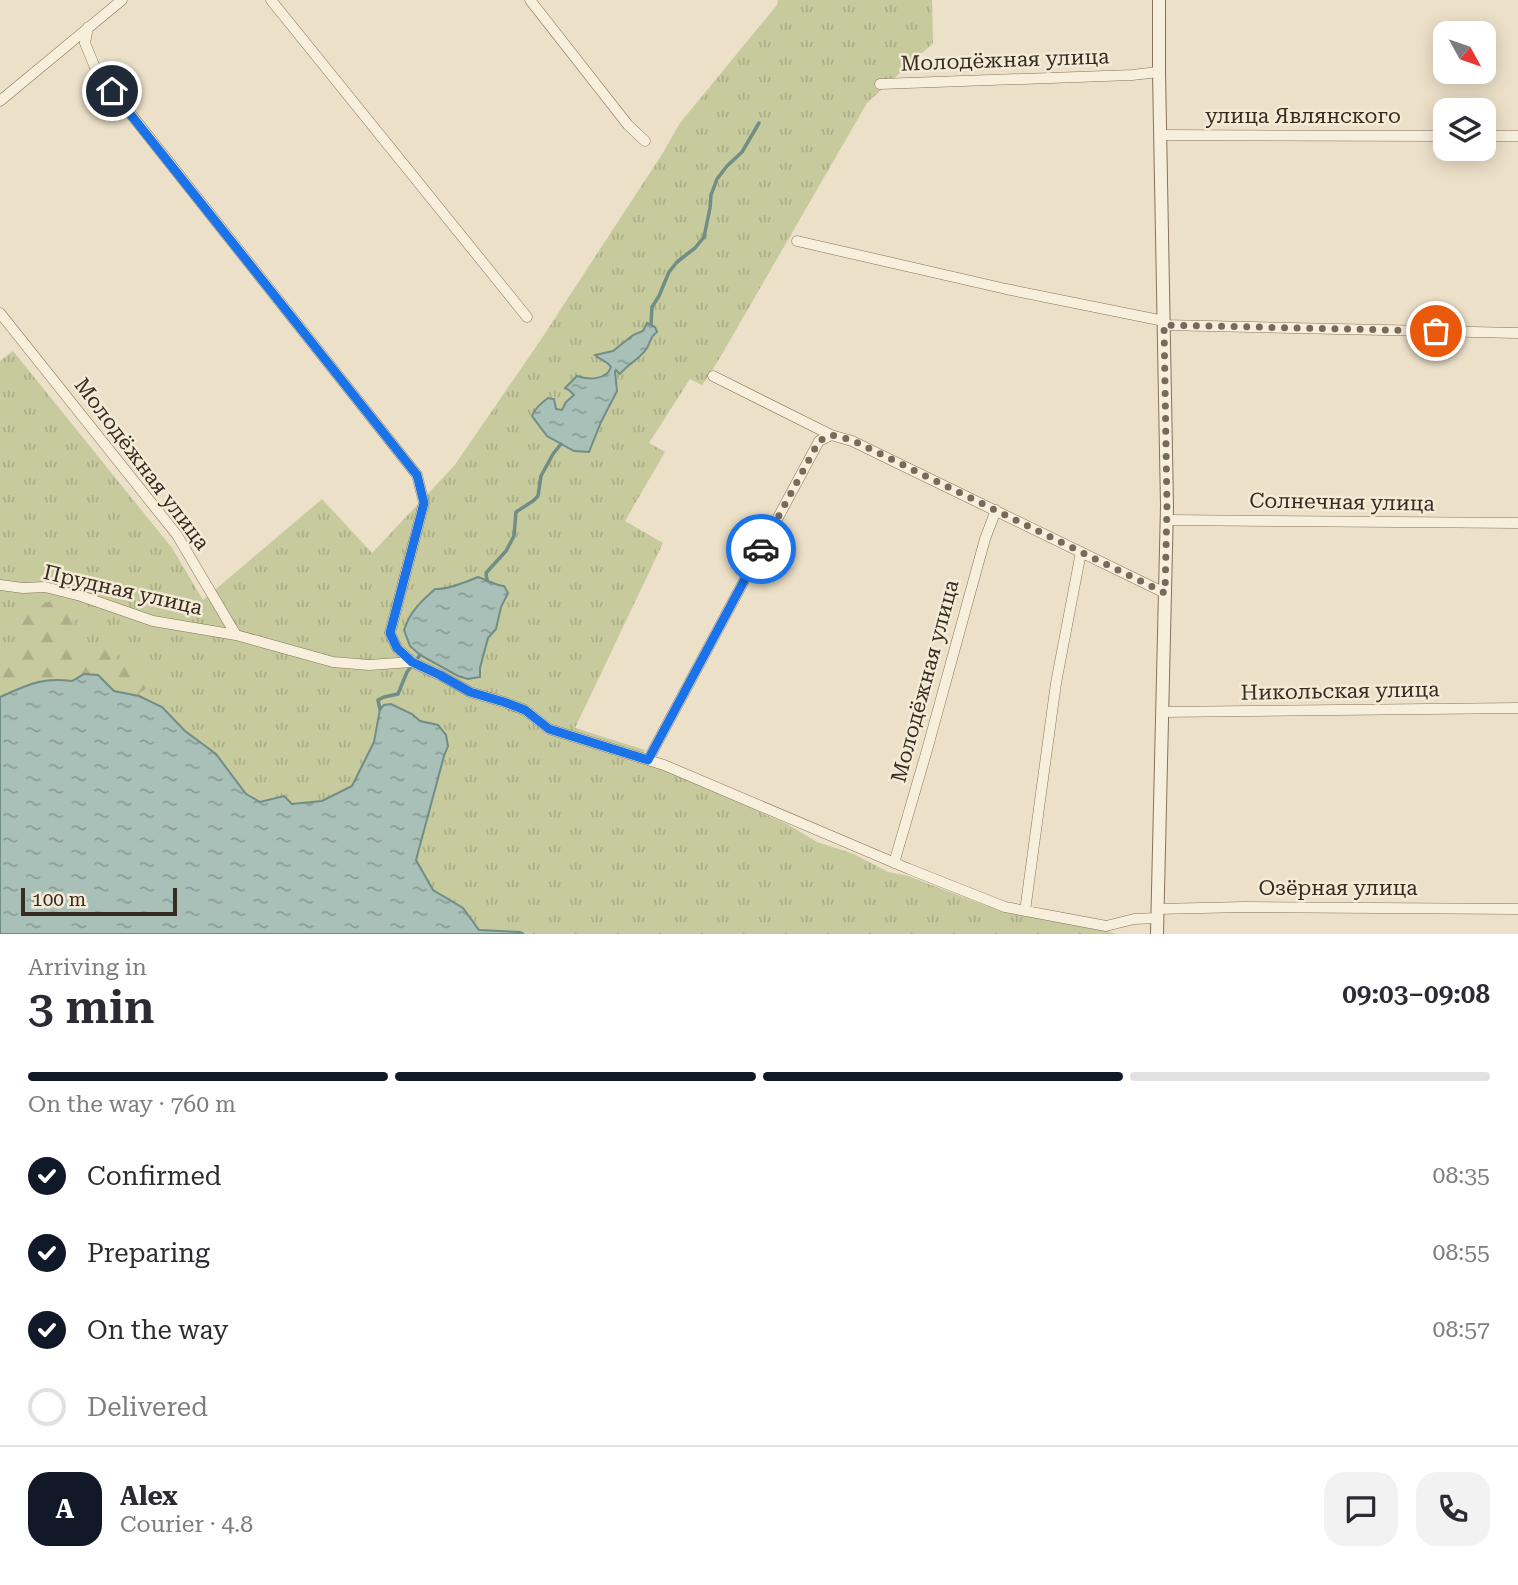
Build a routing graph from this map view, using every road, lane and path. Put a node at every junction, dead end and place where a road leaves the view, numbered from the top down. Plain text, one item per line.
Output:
1 (122, 0) edge
2 (271, 0) edge
3 (530, 0) edge
4 (1159, 0) edge
5 (88, 27) junction
6 (1159, 72) junction
7 (880, 84) dead end
8 (0, 101) edge
9 (1160, 135) junction
10 (1433, 136) edge
11 (1496, 136) edge
12 (1518, 136) edge
13 (645, 141) dead end
14 (797, 241) dead end
15 (0, 313) edge
16 (527, 317) dead end
17 (1164, 323) junction
18 (1518, 333) edge
19 (713, 376) dead end
20 (831, 435) junction
21 (996, 510) junction
22 (1167, 520) junction
23 (1518, 523) edge
24 (1081, 552) junction
25 (0, 585) edge
26 (1165, 593) junction
27 (236, 635) junction
28 (412, 662) junction
29 (1518, 708) edge
30 (1162, 712) junction
31 (648, 760) junction
32 (894, 863) junction
33 (1518, 909) edge
34 (1025, 911) junction
35 (1157, 913) junction
36 (1157, 934) edge

1 - 5 street
2 - 16 street
3 - 13 street
4 - 6 street
5 - 8 street
5 - 28 street
6 - 7 street, Молодёжная улица
6 - 9 street
9 - 10 street, улица Являнского
9 - 17 street
11 - 12 street
14 - 17 street
15 - 27 street, Молодёжная улица
17 - 18 street
17 - 22 street
19 - 20 street
20 - 21 street
20 - 31 street
21 - 24 street
21 - 32 street, Молодёжная улица
22 - 23 street, Солнечная улица
22 - 26 street
24 - 26 street
24 - 34 street
25 - 27 street, Прудная улица
26 - 30 street
27 - 28 street
28 - 31 street
29 - 30 street, Никольская улица
30 - 35 street
31 - 32 street
32 - 34 street
33 - 35 street, Озёрная улица
34 - 35 street, Озёрная улица
35 - 36 street

